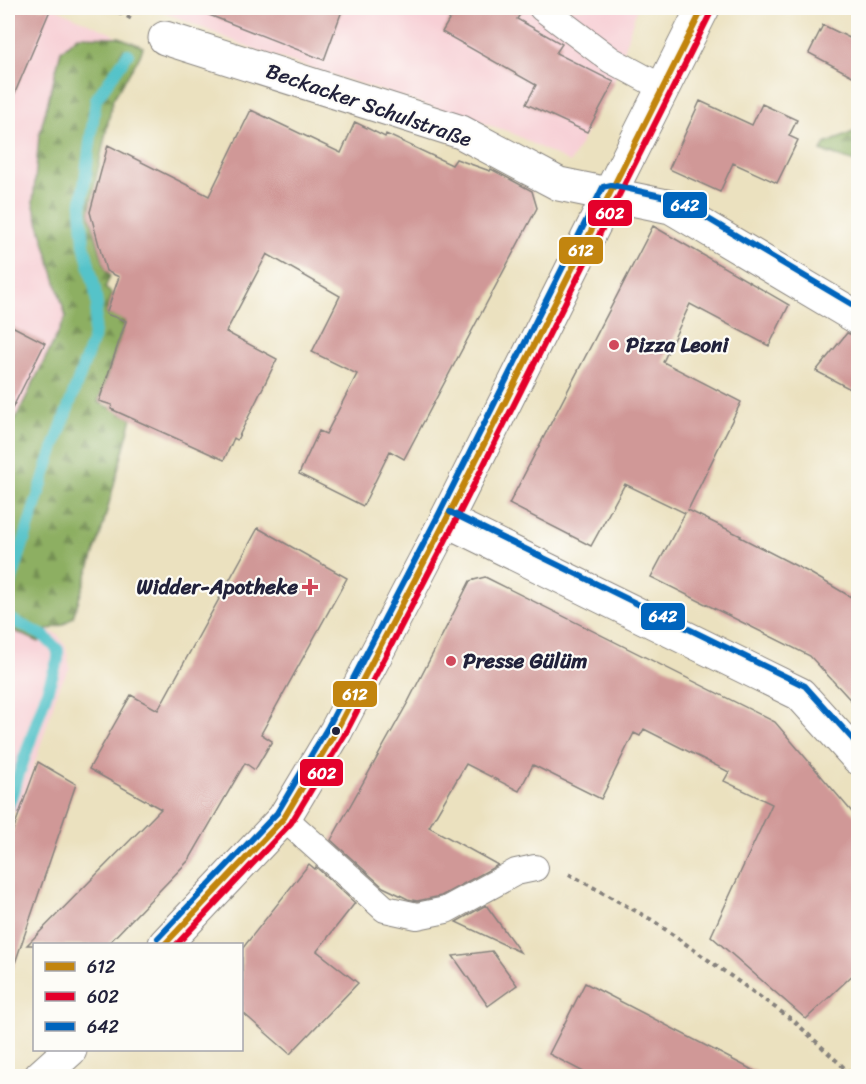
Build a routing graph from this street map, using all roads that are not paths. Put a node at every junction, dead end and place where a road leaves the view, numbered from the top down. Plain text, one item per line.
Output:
1 (542, 8) edge
2 (703, 8) edge
3 (165, 38) dead end
4 (661, 87) junction
5 (609, 194) junction
6 (858, 318) edge
7 (446, 520) junction
8 (858, 758) edge
9 (284, 818) junction
10 (535, 868) dead end
11 (167, 943) edge
12 (68, 1051) edge
13 (41, 1077) edge

1 - 4 lane
2 - 4 street
3 - 5 street, Beckacker Schulstraße
4 - 5 street
5 - 6 street, Beckacker Schulstraße
5 - 7 street
7 - 8 street
7 - 9 street
9 - 10 lane
9 - 11 street
12 - 13 street

